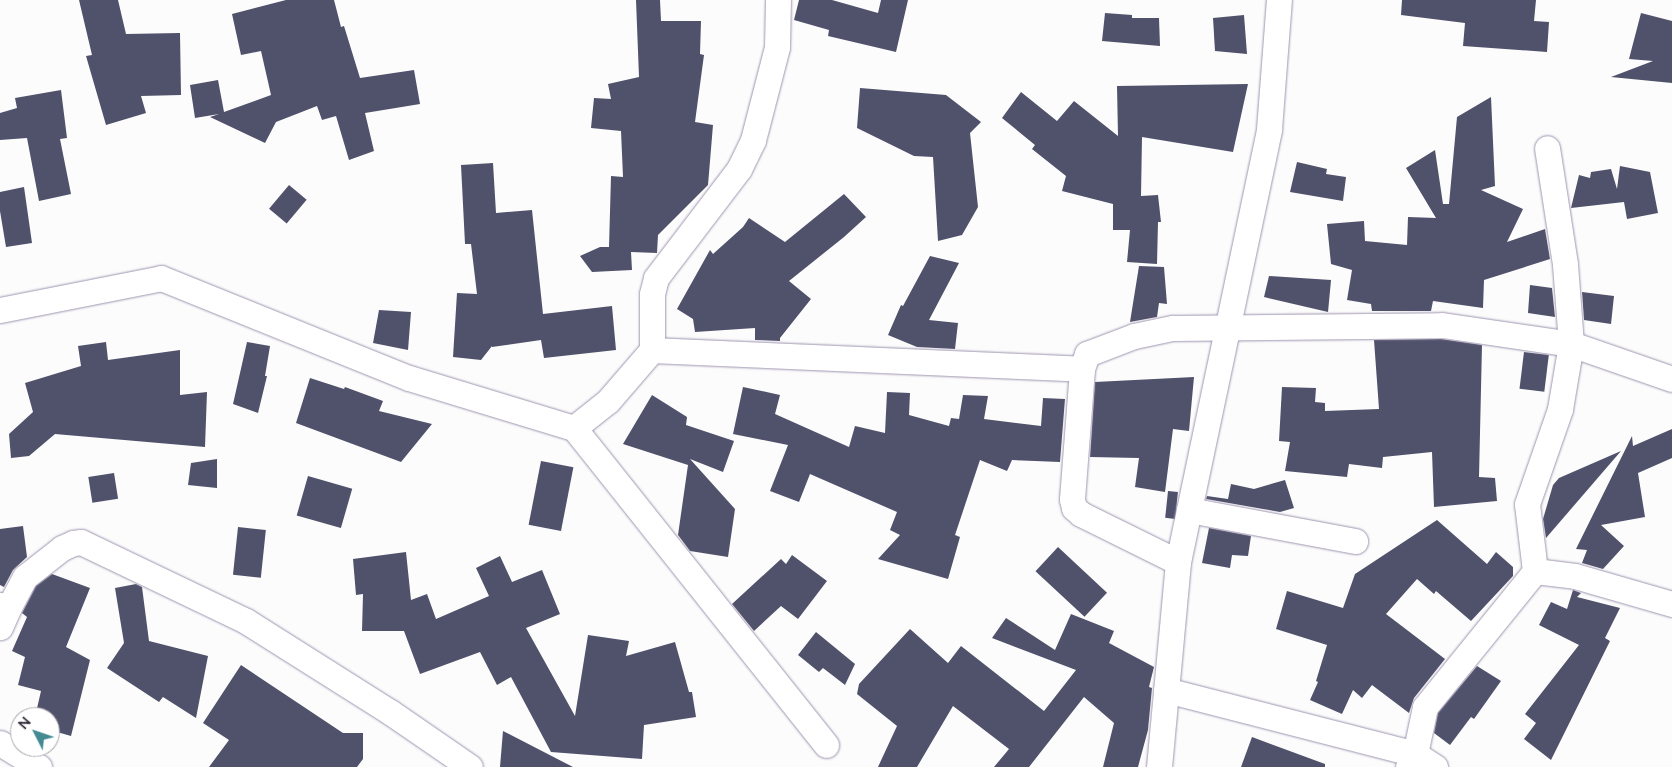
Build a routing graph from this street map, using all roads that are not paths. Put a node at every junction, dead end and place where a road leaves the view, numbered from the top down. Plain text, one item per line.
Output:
1 (778, 0) edge
2 (1279, 0) edge
3 (1547, 148) dead end
4 (0, 310) edge
5 (1228, 327) junction
6 (1571, 344) junction
7 (652, 350) junction
8 (1082, 369) junction
9 (1672, 379) edge
10 (574, 428) junction
11 (1189, 510) junction
12 (1355, 541) dead end
13 (1178, 562) junction
14 (1535, 571) junction
15 (1672, 604) edge
16 (3, 613) edge
17 (1166, 690) junction
18 (0, 743) edge
19 (826, 745) dead end
20 (1419, 763) edge
21 (39, 767) edge
22 (470, 767) edge
23 (1159, 767) edge

1 - 7 street
2 - 5 street
3 - 6 street
4 - 10 street
5 - 6 street
5 - 8 street
5 - 11 street
6 - 9 street
6 - 14 street
7 - 8 street
7 - 10 street
8 - 13 street
10 - 19 street
11 - 12 street
11 - 13 street
13 - 17 street
14 - 15 street
14 - 20 street
16 - 22 street
17 - 20 street
17 - 23 street
18 - 21 street

